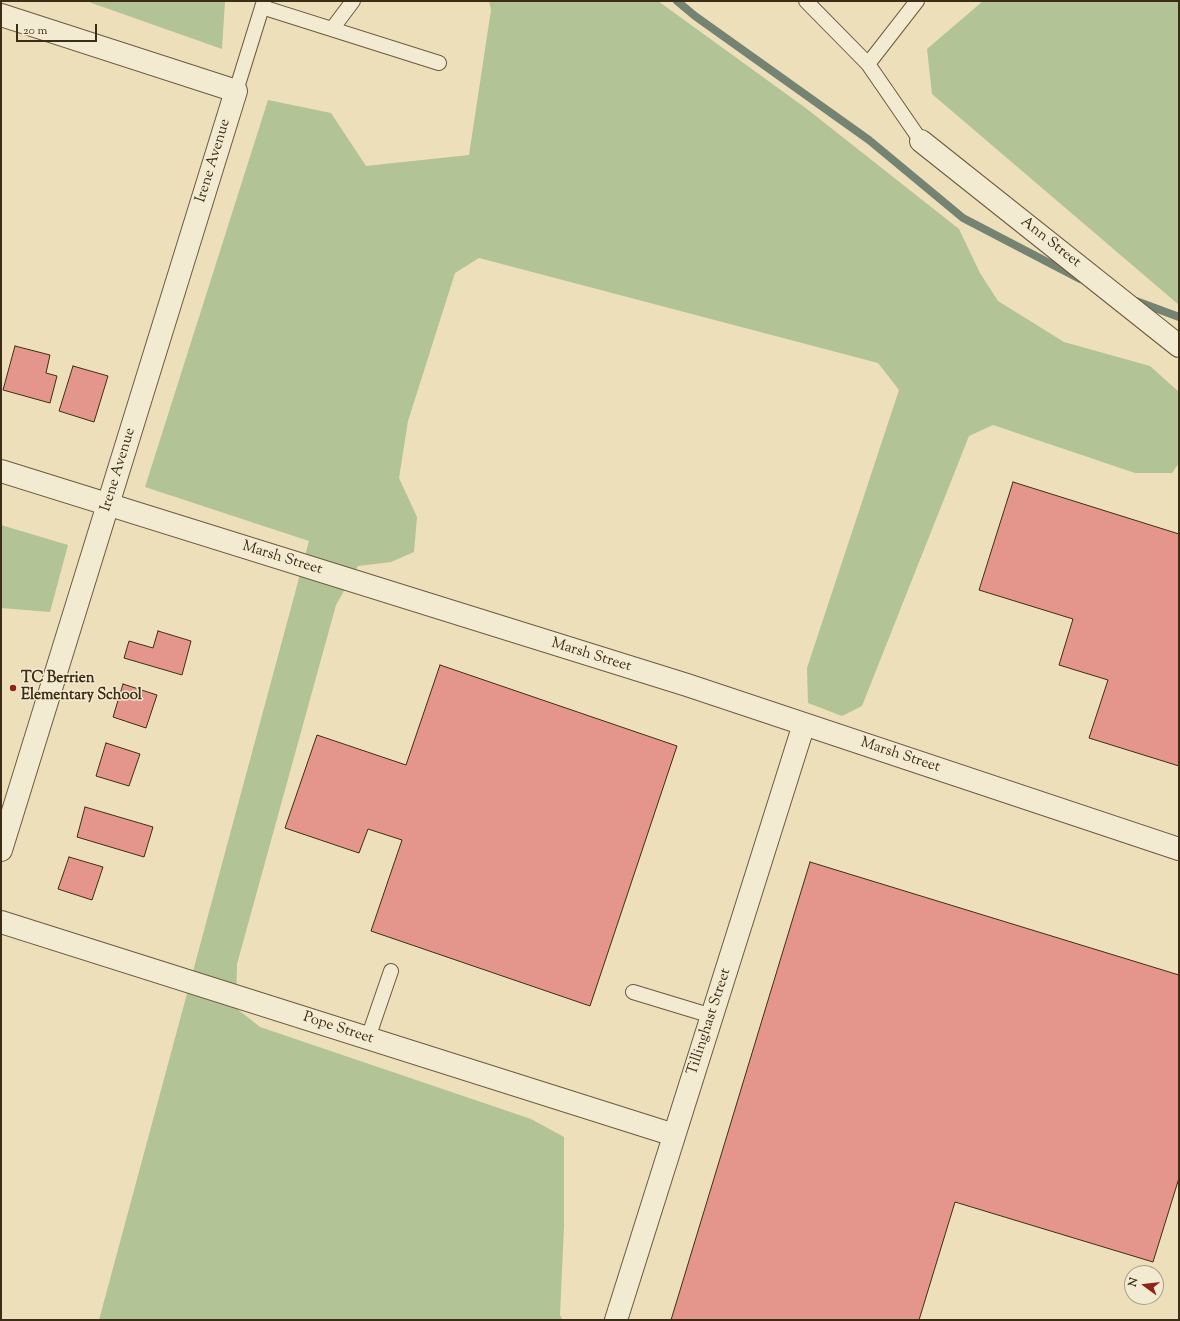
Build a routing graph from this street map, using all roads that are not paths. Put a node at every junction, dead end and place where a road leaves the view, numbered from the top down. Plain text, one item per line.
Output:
1 (353, 1) edge
2 (806, 1) edge
3 (918, 1) edge
4 (263, 4) edge
5 (1, 15) edge
6 (332, 29) junction
7 (439, 63) dead end
8 (868, 64) junction
9 (236, 90) junction
10 (921, 141) joint
11 (1179, 346) edge
12 (1, 471) edge
13 (108, 505) junction
14 (804, 724) junction
15 (1179, 849) edge
16 (1, 850) edge
17 (1, 922) edge
18 (391, 971) dead end
19 (633, 992) dead end
20 (712, 1016) junction
21 (368, 1038) junction
22 (674, 1135) junction
23 (616, 1320) edge

1 - 6 lane
2 - 8 lane
3 - 8 lane
4 - 6 lane
4 - 9 lane
5 - 9 street
6 - 7 lane
8 - 10 lane
9 - 13 street, Irene Avenue
10 - 11 street, Ann Street
12 - 13 street, Marsh Street
13 - 14 street, Marsh Street
13 - 16 street, Irene Avenue
14 - 15 street, Marsh Street
14 - 20 street, Tillinghast Street
17 - 21 street, Pope Street
18 - 21 lane
19 - 20 lane
20 - 22 street, Tillinghast Street
21 - 22 street, Pope Street
22 - 23 street, Tillinghast Street

